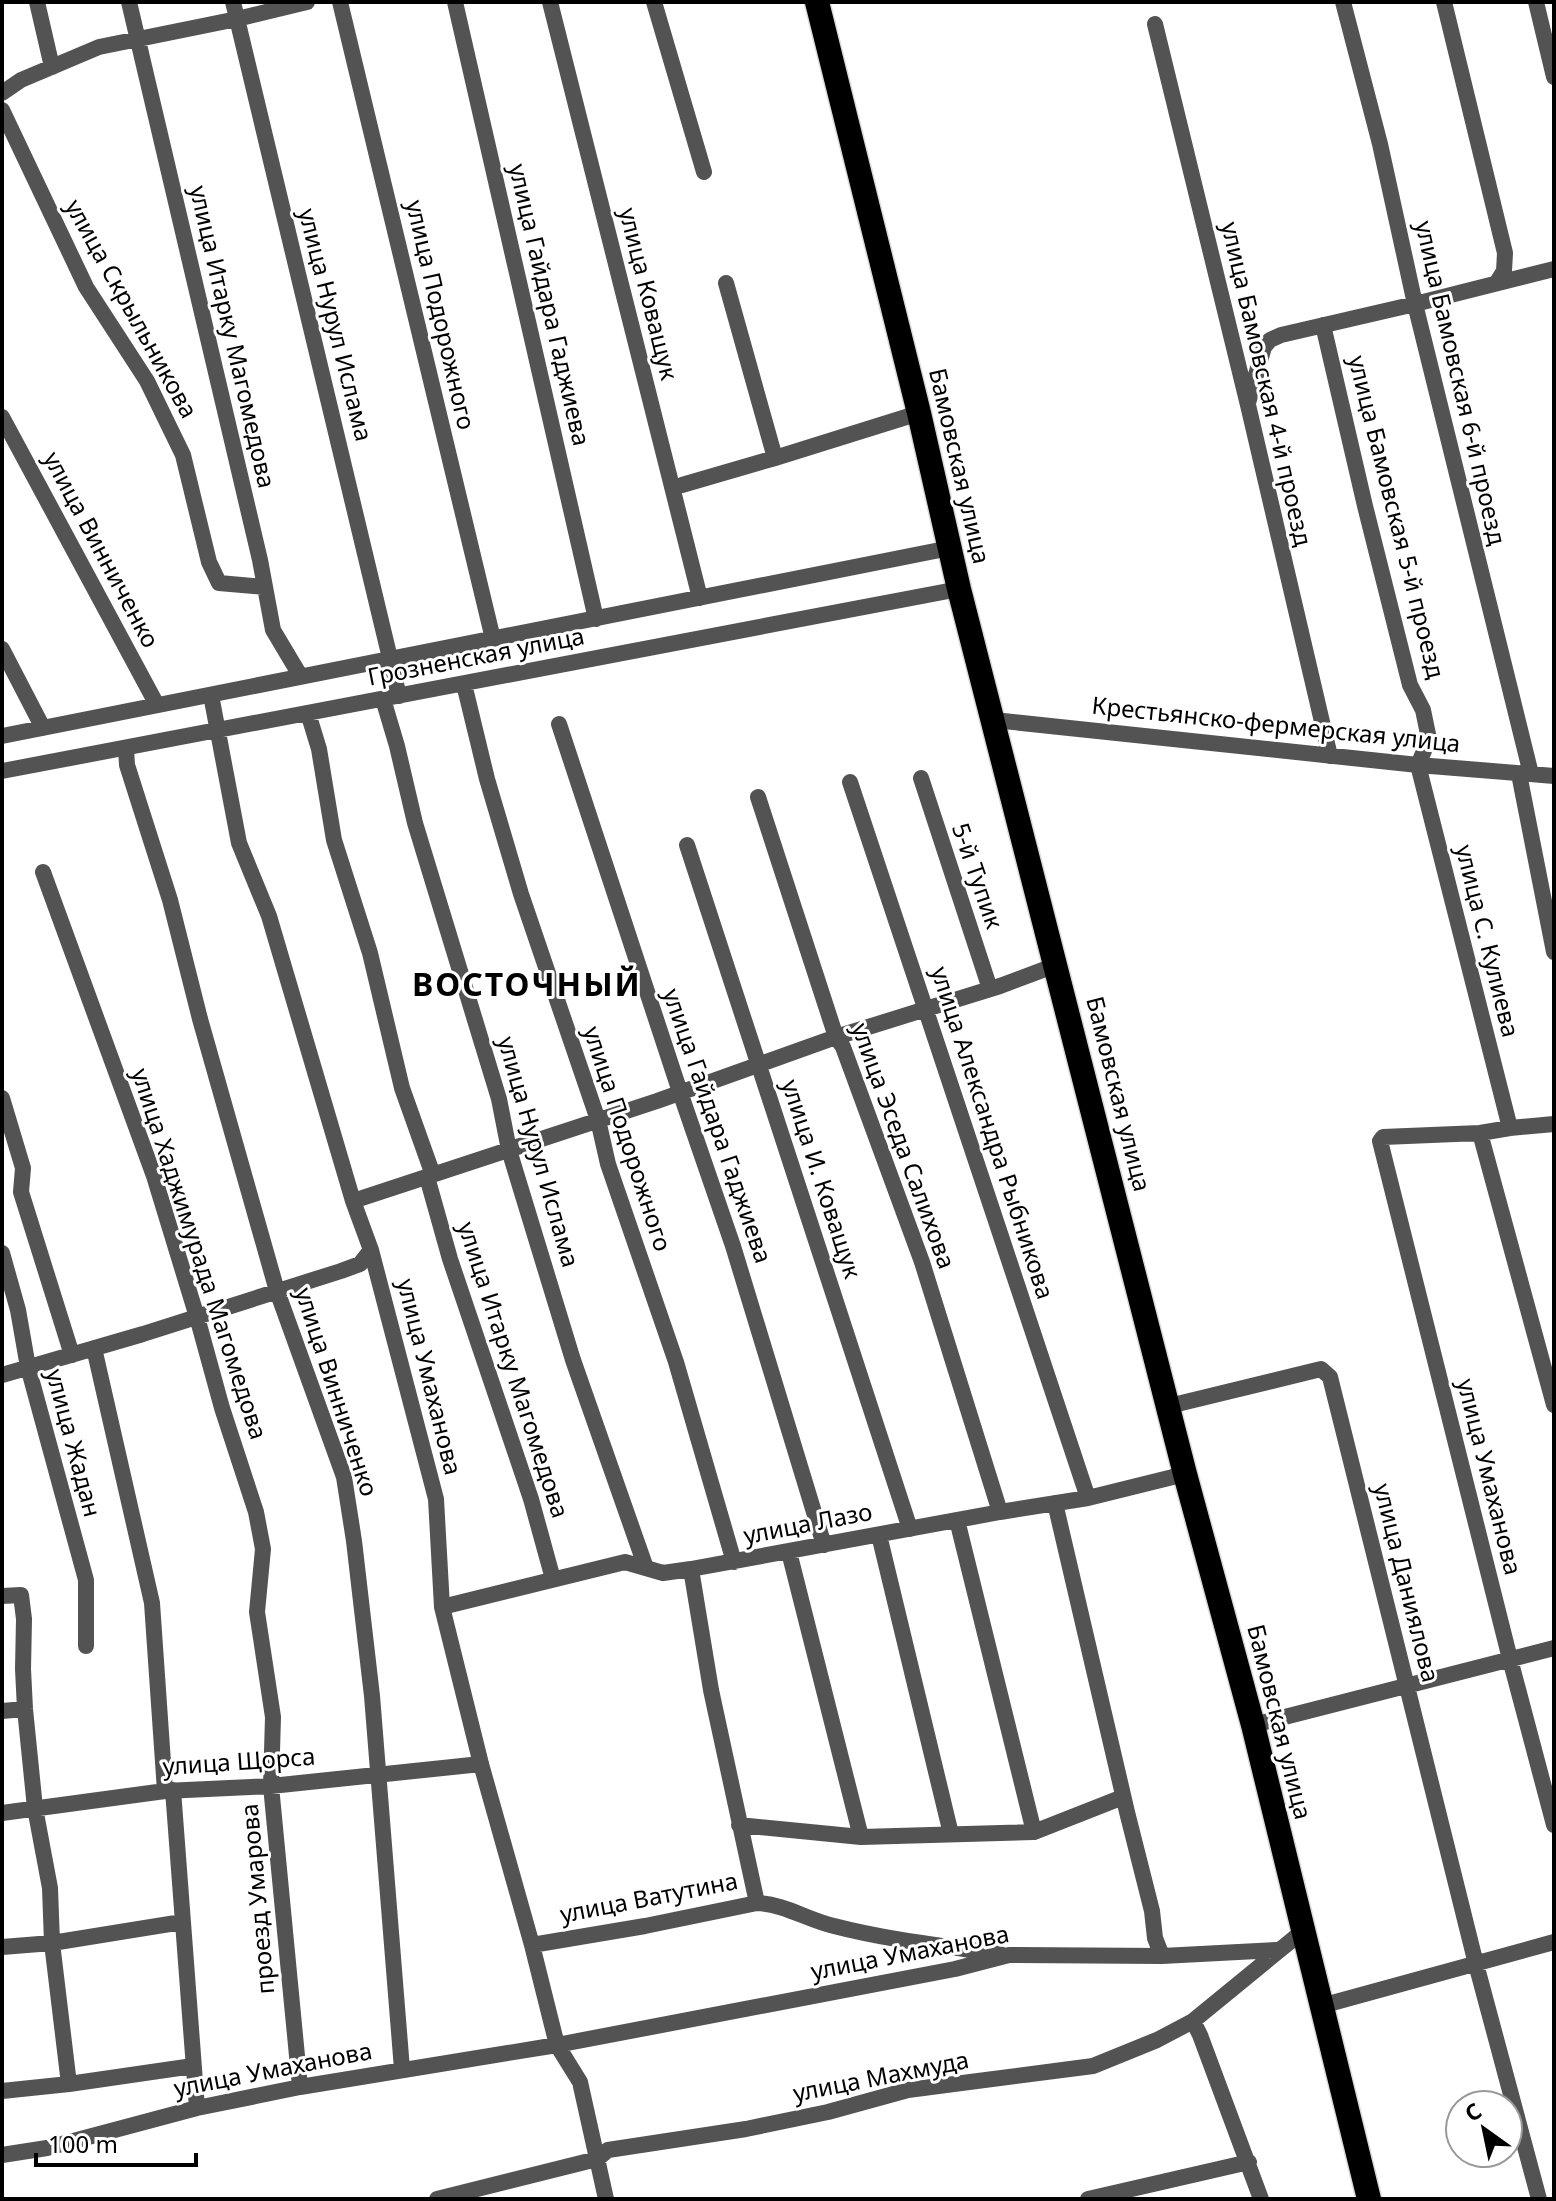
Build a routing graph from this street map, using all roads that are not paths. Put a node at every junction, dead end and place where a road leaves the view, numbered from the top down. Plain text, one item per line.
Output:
1 (37, 2) edge
2 (129, 2) edge
3 (307, 2) edge
4 (340, 2) edge
5 (455, 2) edge
6 (550, 2) edge
7 (654, 2) edge
8 (817, 2) edge
9 (1343, 2) edge
10 (1444, 2) edge
11 (1536, 2) edge
12 (235, 10) edge
13 (1155, 24) dead end
14 (136, 38) junction
15 (52, 67) junction
16 (1554, 77) edge
17 (2, 93) edge
18 (2, 110) edge
19 (704, 172) dead end
20 (1554, 269) edge
21 (1497, 282) junction
22 (726, 283) dead end
23 (1415, 304) junction
24 (1323, 325) junction
25 (1248, 405) junction
26 (919, 413) junction
27 (2, 417) edge
28 (775, 458) junction
29 (682, 485) dead end
30 (950, 548) junction
31 (265, 587) junction
32 (959, 589) junction
33 (700, 598) junction
34 (596, 619) junction
35 (493, 639) junction
36 (2, 649) edge
37 (391, 659) junction
38 (301, 677) junction
39 (464, 684) junction
40 (211, 695) junction
41 (391, 698) junction
42 (157, 705) junction
43 (308, 713) junction
44 (994, 720) junction
45 (559, 724) dead end
46 (43, 728) junction
47 (217, 731) junction
48 (2, 736) edge
49 (126, 748) junction
50 (1330, 756) junction
51 (1418, 765) junction
52 (2, 771) edge
53 (1525, 774) junction
54 (1554, 776) edge
55 (921, 778) dead end
56 (850, 782) dead end
57 (758, 797) dead end
58 (687, 845) dead end
59 (43, 872) dead end
60 (1554, 952) edge
61 (1056, 965) junction
62 (990, 989) junction
63 (925, 1009) junction
64 (836, 1037) junction
65 (758, 1064) junction
66 (680, 1092) junction
67 (2, 1098) edge
68 (598, 1120) junction
69 (1554, 1124) edge
70 (1510, 1128) junction
71 (1480, 1133) junction
72 (509, 1150) junction
73 (430, 1176) junction
74 (353, 1201) junction
75 (371, 1250) junction
76 (2, 1253) edge
77 (341, 1271) junction
78 (382, 1290) junction
79 (277, 1291) junction
80 (197, 1317) junction
81 (94, 1348) junction
82 (72, 1355) junction
83 (28, 1367) junction
84 (2, 1375) edge
85 (1554, 1405) edge
86 (1169, 1406) junction
87 (1185, 1474) junction
88 (1088, 1498) junction
89 (1055, 1503) junction
90 (1000, 1512) junction
91 (957, 1520) junction
92 (910, 1529) junction
93 (879, 1535) junction
94 (824, 1545) junction
95 (789, 1552) junction
96 (734, 1562) junction
97 (646, 1568) junction
98 (691, 1569) junction
99 (553, 1579) junction
100 (2, 1596) edge
101 (442, 1607) junction
102 (257, 1612) joint
103 (86, 1646) dead end
104 (1554, 1648) edge
105 (1510, 1659) junction
106 (1406, 1686) junction
107 (25, 1709) junction
108 (2, 1711) edge
109 (1253, 1725) junction
110 (481, 1764) junction
111 (379, 1774) junction
112 (271, 1786) junction
113 (169, 1790) junction
114 (1125, 1805) junction
115 (35, 1808) junction
116 (2, 1813) edge
117 (739, 1825) junction
118 (1554, 1825) edge
119 (1034, 1832) junction
120 (951, 1834) junction
121 (861, 1837) junction
122 (757, 1903) junction
123 (182, 1922) junction
124 (1303, 1931) junction
125 (1554, 1942) edge
126 (52, 1943) junction
127 (532, 1945) junction
128 (2, 1947) edge
129 (1277, 1950) junction
130 (1009, 1955) junction
131 (1162, 1956) junction
132 (1476, 1964) junction
133 (1321, 2006) junction
134 (1193, 2021) junction
135 (557, 2045) junction
136 (193, 2066) junction
137 (402, 2069) junction
138 (69, 2084) junction
139 (300, 2087) junction
140 (2, 2091) edge
141 (197, 2108) junction
142 (2, 2155) edge
143 (597, 2159) junction
144 (1249, 2162) junction
145 (437, 2199) edge
146 (606, 2199) edge
147 (1088, 2199) edge
148 (1261, 2199) edge
149 (1369, 2199) edge
150 (1539, 2199) edge

1 - 15 street
2 - 14 street, улица Итарку Магомедова
3 - 12 street
4 - 35 street, улица Подорожного
5 - 34 street, улица Гайдара Гаджиева
6 - 33 street, улица Коващук
7 - 19 street
8 - 26 highway, Бамовская улица
9 - 23 street, улица Бамовская 6-й проезд
10 - 21 street
11 - 16 street
12 - 14 street
12 - 37 street, улица Нурул Ислама
13 - 25 street, улица Бамовская 4-й проезд
14 - 15 street
14 - 31 street, улица Итарку Магомедова
15 - 17 street
18 - 31 street, улица Скрыльникова
20 - 21 street
21 - 23 street
22 - 28 street
23 - 24 street
23 - 53 street, улица Бамовская 6-й проезд
24 - 25 street
24 - 51 street, улица Бамовская 5-й проезд
25 - 50 street, улица Бамовская 4-й проезд
26 - 28 street
26 - 30 highway, Бамовская улица
27 - 42 street, улица Винниченко
28 - 29 street
30 - 32 highway, Бамовская улица
30 - 33 street, Грозненская улица
31 - 38 street, улица Итарку Магомедова
32 - 39 street, Грозненская улица
32 - 44 highway, Бамовская улица
33 - 34 street, Грозненская улица
34 - 35 street, Грозненская улица
35 - 37 street, Грозненская улица
36 - 46 street
37 - 38 street, Грозненская улица
37 - 41 street, улица Нурул Ислама
38 - 40 street, Грозненская улица
39 - 41 street, Грозненская улица
39 - 68 street, улица Подорожного
40 - 42 street, Грозненская улица
40 - 47 street, улица Умаханова
41 - 43 street, Грозненская улица
41 - 72 street, улица Нурул Ислама
42 - 46 street, Грозненская улица
43 - 47 street, Грозненская улица
43 - 73 street, улица Итарку Магомедова
44 - 50 street, Крестьянско-фермерская улица
44 - 61 highway, Бамовская улица
45 - 66 street, улица Гайдара Гаджиева
46 - 48 street, Грозненская улица
47 - 49 street, Грозненская улица
47 - 74 street, улица Умаханова
49 - 52 street, Грозненская улица
49 - 79 street, улица Винниченко
50 - 51 street, Крестьянско-фермерская улица
51 - 53 street, Крестьянско-фермерская улица
51 - 70 street, улица С. Кулиева
53 - 54 street, Крестьянско-фермерская улица
53 - 60 street, улица Бамовская 6-й проезд
55 - 62 street, 5-й Тупик
56 - 63 street, улица Александра Рыбникова
57 - 64 street, улица Эседа Салихова
58 - 65 street, улица И. Коващук
59 - 80 street, улица Хаджимурада Магомедова
61 - 62 street
61 - 86 highway, Бамовская улица
62 - 63 street
63 - 64 street
63 - 88 street, улица Александра Рыбникова
64 - 65 street
64 - 90 street, улица Эседа Салихова
65 - 66 street
65 - 92 street, улица И. Коващук
66 - 68 street
66 - 94 street, улица Гайдара Гаджиева
67 - 82 street
68 - 72 street
68 - 96 street, улица Подорожного
69 - 70 street
70 - 71 street
71 - 85 street
71 - 105 street, улица Умаханова
72 - 73 street
72 - 97 street, улица Нурул Ислама
73 - 74 street
73 - 99 street, улица Итарку Магомедова
74 - 75 street, улица Умаханова
75 - 77 street
75 - 78 street, улица Умаханова
76 - 83 street, улица Жадан
77 - 78 street
77 - 79 street
78 - 101 street, улица Умаханова
79 - 80 street
79 - 111 street, улица Винниченко
80 - 81 street
80 - 102 street, улица Хаджимурада Магомедова
81 - 82 street
81 - 113 street
82 - 83 street
83 - 84 street
83 - 103 street, улица Жадан
86 - 87 highway, Бамовская улица
86 - 106 street, улица Даниялова
87 - 88 street, улица Лазо
87 - 109 highway, Бамовская улица
88 - 89 street, улица Лазо
89 - 90 street, улица Лазо
89 - 114 street
90 - 91 street, улица Лазо
91 - 92 street, улица Лазо
91 - 119 street
92 - 93 street, улица Лазо
93 - 94 street, улица Лазо
93 - 120 street
94 - 95 street, улица Лазо
95 - 96 street, улица Лазо
95 - 121 street
96 - 98 street, улица Лазо
97 - 98 street, улица Лазо
97 - 99 street, улица Лазо
98 - 117 street
99 - 101 street, улица Лазо
100 - 107 street
101 - 110 street, улица Умаханова
102 - 112 street, проезд Умарова
104 - 105 street
105 - 106 street
105 - 118 street, улица Умаханова
106 - 109 street
106 - 132 street, улица Даниялова
107 - 108 street
107 - 115 street
109 - 124 highway, Бамовская улица
110 - 111 street, улица Щорса
110 - 127 street, улица Умаханова
111 - 112 street, улица Щорса
111 - 137 street, улица Винниченко
112 - 113 street, улица Щорса
112 - 139 street, проезд Умарова
113 - 115 street, улица Щорса
113 - 123 street
114 - 119 street
114 - 131 street
115 - 116 street, улица Щорса
115 - 126 street
117 - 121 street
117 - 122 street
119 - 120 street
120 - 121 street
122 - 127 street, улица Ватутина
122 - 130 street, улица Ватутина
123 - 126 street
123 - 136 street
124 - 129 street, улица Махмуда
124 - 133 highway, Бамовская улица
125 - 132 street
126 - 128 street
126 - 138 street
127 - 135 street, улица Умаханова
129 - 131 street, улица Умаханова
129 - 134 street, улица Махмуда
130 - 131 street, улица Умаханова
130 - 135 street, улица Умаханова
132 - 133 street
132 - 150 street, улица Даниялова
133 - 149 highway, Бамовская улица
134 - 143 street, улица Махмуда
134 - 144 street
135 - 137 street, улица Умаханова
135 - 143 street, улица Умаханова
136 - 138 street
136 - 141 street
137 - 139 street, улица Умаханова
138 - 140 street
139 - 141 street, улица Умаханова
141 - 142 street, улица Умаханова
143 - 145 street, улица Махмуда
143 - 146 street, улица Умаханова
144 - 147 street
144 - 148 street

